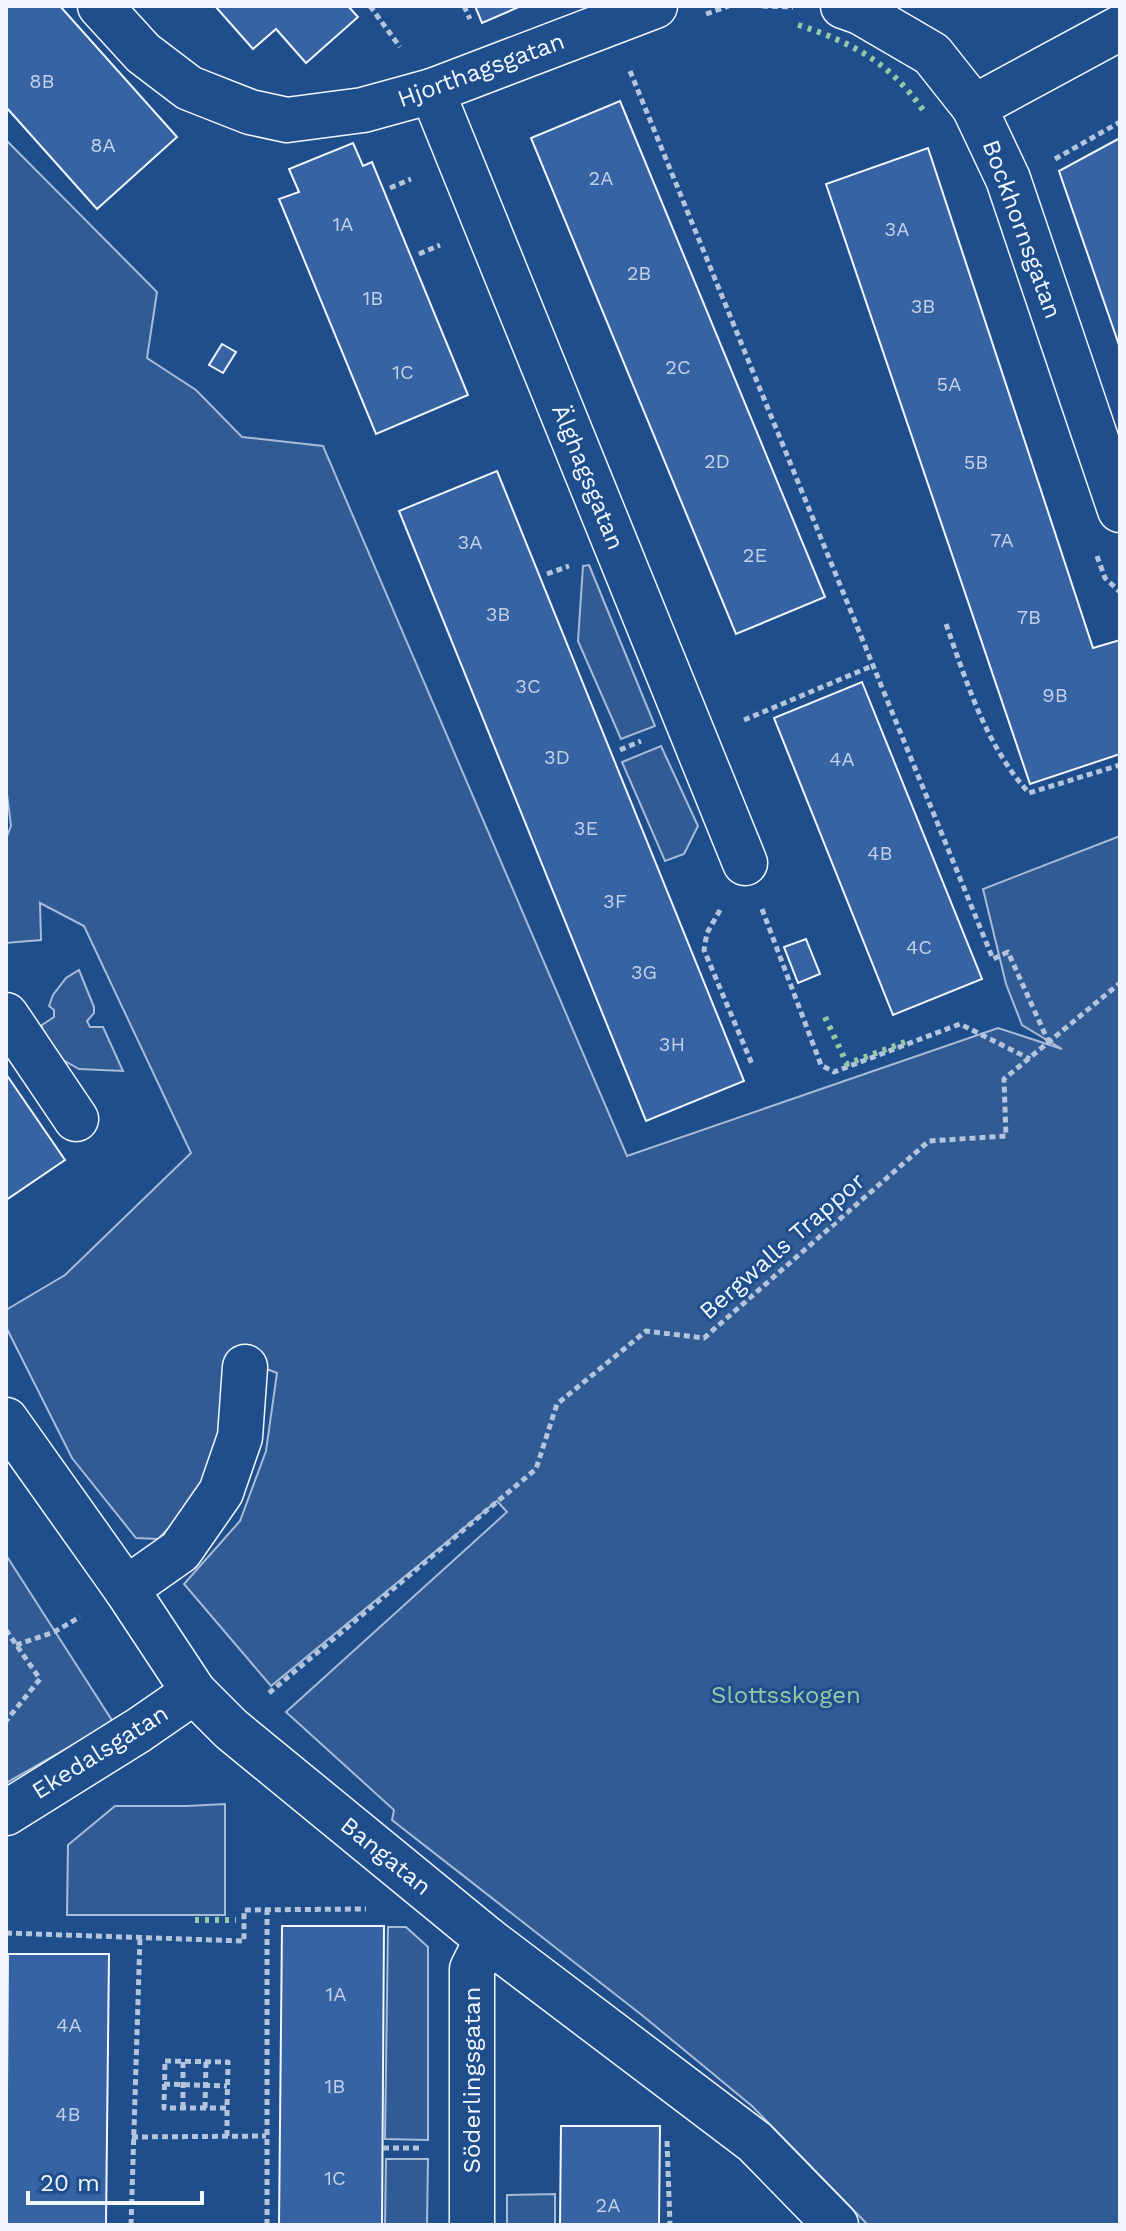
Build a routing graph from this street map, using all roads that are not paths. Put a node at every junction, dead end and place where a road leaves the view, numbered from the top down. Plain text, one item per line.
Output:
1 (100, 6) edge
2 (655, 6) edge
3 (843, 6) edge
4 (1116, 6) edge
5 (1120, 12) edge
6 (1120, 28) edge
7 (432, 91) junction
8 (974, 107) junction
9 (1120, 510) edge
10 (745, 863) road end
11 (6, 1015) edge
12 (76, 1119) dead end
13 (245, 1367) dead end
14 (6, 1420) edge
15 (126, 1589) junction
16 (194, 1692) junction
17 (6, 1813) edge
18 (487, 1939) junction
19 (472, 2225) edge
20 (836, 2225) edge

1 - 7 street, Hjorthagsgatan
2 - 7 street, Hjorthagsgatan
3 - 8 street
4 - 5 street
6 - 8 street
7 - 10 street, Älghagsgatan
8 - 9 street, Bockhornsgatan
11 - 12 street
13 - 15 street
14 - 15 street, Bangatan
15 - 16 street, Bangatan
16 - 17 street, Ekedalsgatan
16 - 18 street, Bangatan
18 - 19 street, Söderlingsgatan
18 - 20 street, Bangatan

